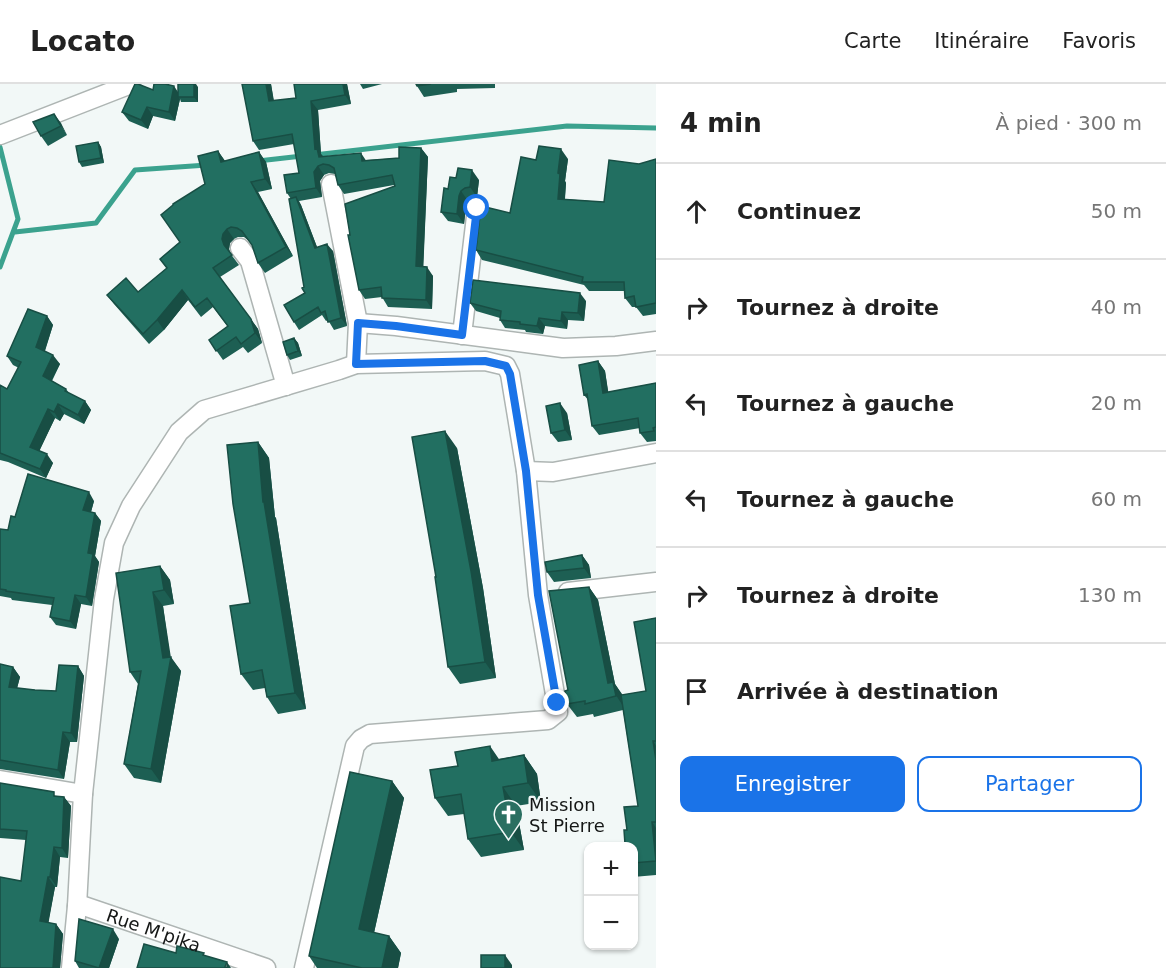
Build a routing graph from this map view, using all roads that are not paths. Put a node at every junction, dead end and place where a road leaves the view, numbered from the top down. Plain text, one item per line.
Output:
1 (131, 84) edge
2 (1, 134) edge
3 (331, 184) dead end
4 (477, 208) dead end
5 (240, 248) dead end
6 (358, 323) junction
7 (462, 335) junction
8 (656, 341) edge
9 (356, 364) junction
10 (285, 386) junction
11 (656, 453) edge
12 (526, 471) junction
13 (656, 582) edge
14 (538, 595) junction
15 (0, 780) edge
16 (83, 794) junction
17 (77, 906) junction
18 (71, 968) edge
19 (266, 968) edge
20 (304, 968) edge

1 - 2 street
3 - 6 street
4 - 7 street
5 - 10 street
6 - 7 street
6 - 9 street
7 - 8 street
9 - 10 street
9 - 12 street
10 - 16 street
11 - 12 street
12 - 14 street
13 - 14 street
14 - 20 street
15 - 16 street
16 - 17 street
17 - 18 street
17 - 19 street, Rue M'pika

